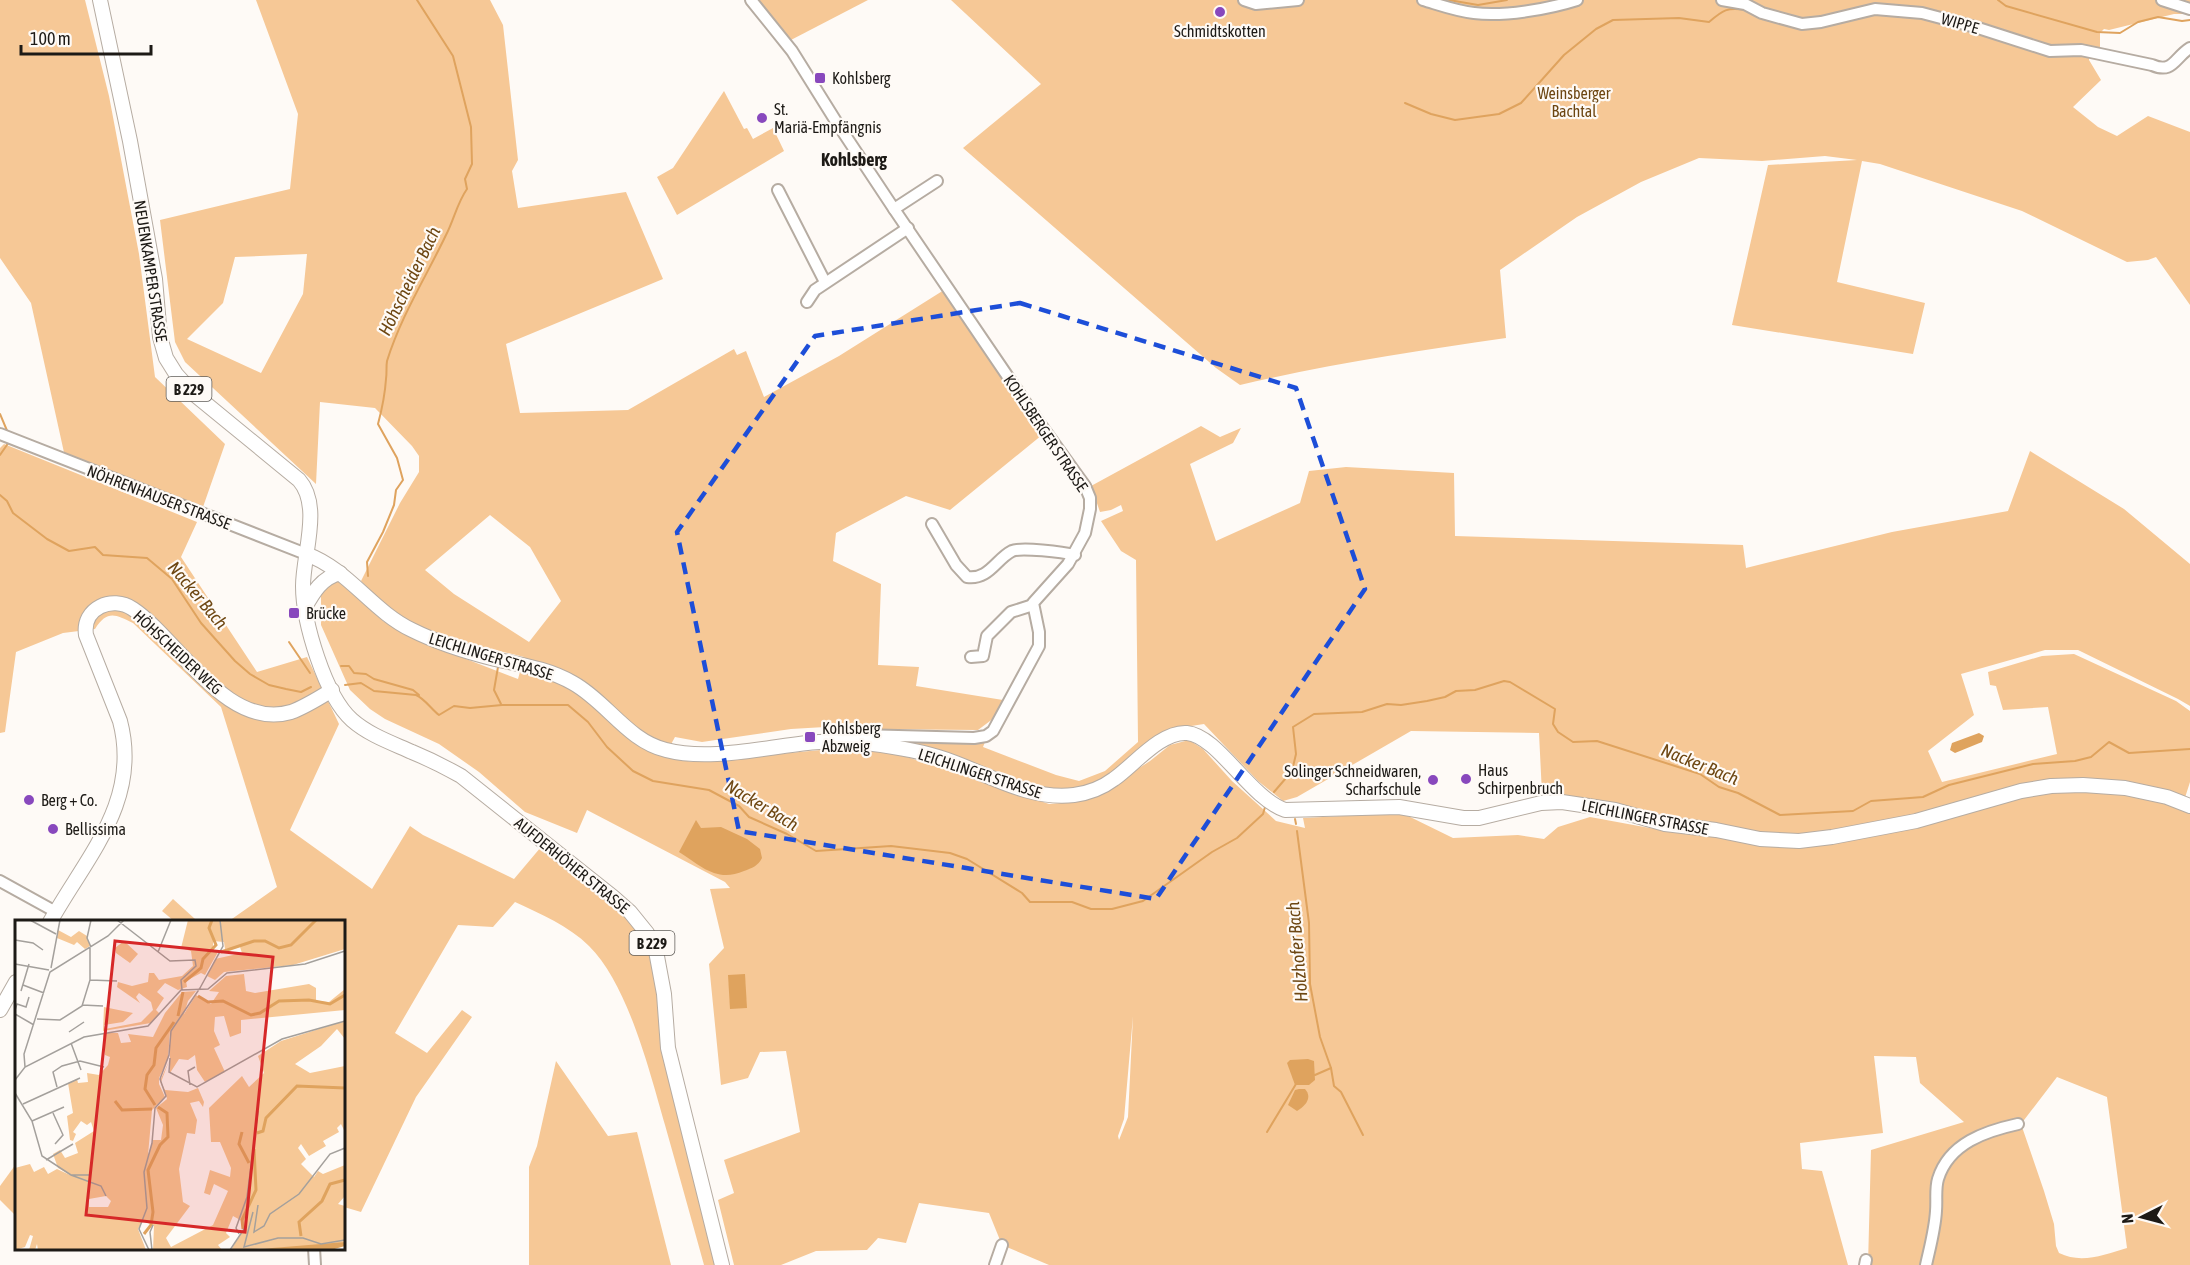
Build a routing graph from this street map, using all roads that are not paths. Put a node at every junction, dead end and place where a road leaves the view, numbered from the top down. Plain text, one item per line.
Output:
1 (100, 0) edge
2 (751, 0) edge
3 (1244, 0) edge
4 (1298, 0) edge
5 (1423, 0) edge
6 (1577, 0) edge
7 (1722, 0) edge
8 (2162, 0) edge
9 (2190, 9) edge
10 (2190, 48) edge
11 (937, 181) dead end
12 (778, 190) dead end
13 (894, 208) junction
14 (908, 228) junction
15 (825, 282) junction
16 (807, 302) dead end
17 (0, 434) edge
18 (932, 524) dead end
19 (306, 554) junction
20 (1075, 555) junction
21 (340, 573) junction
22 (1033, 605) junction
23 (304, 609) junction
24 (971, 657) dead end
25 (332, 690) junction
26 (854, 742) junction
27 (2190, 806) edge
28 (0, 881) edge
29 (53, 917) edge
30 (15, 984) edge
31 (0, 1010) edge
32 (2018, 1124) dead end
33 (1002, 1245) dead end
34 (314, 1250) edge
35 (315, 1265) edge
36 (722, 1265) edge
37 (995, 1265) edge
38 (1926, 1265) edge

1 - 19 main road, NEUENKAMPER STRASSE / B 229
2 - 13 street, KOHLSBERGER STRASSE
3 - 4 street
5 - 6 street
7 - 10 street, WIPPE
8 - 9 street
11 - 13 street
12 - 15 street
13 - 14 street, KOHLSBERGER STRASSE
14 - 15 street
14 - 20 street, KOHLSBERGER STRASSE
15 - 16 street
17 - 19 street, NÖHRENHAUSER STRASSE
18 - 20 street
19 - 21 main road, LEICHLINGER STRASSE
19 - 23 main road, AUFDERHÖHER STRASSE / B 229
20 - 22 street, KOHLSBERGER STRASSE
21 - 23 main road
21 - 26 main road, LEICHLINGER STRASSE
22 - 24 street
22 - 26 street
23 - 25 main road, AUFDERHÖHER STRASSE / B 229
25 - 29 main road, HÖHSCHEIDER WEG
25 - 36 main road, AUFDERHÖHER STRASSE / B 229
26 - 27 main road, LEICHLINGER STRASSE
28 - 29 street, HÖHSCHEIDER WEG
30 - 31 main road
32 - 38 street
33 - 37 street
34 - 35 street

